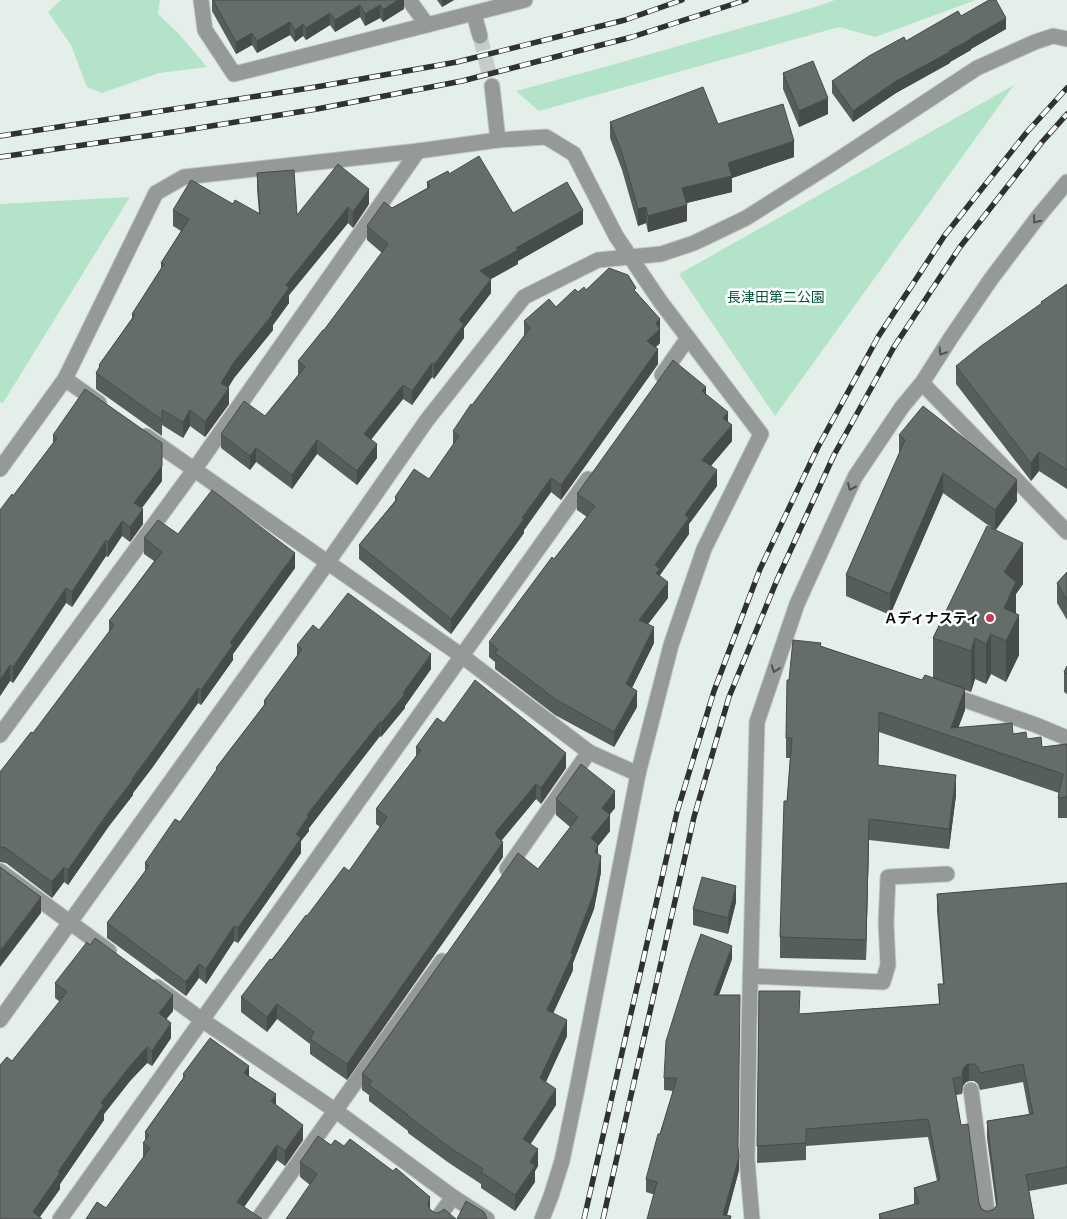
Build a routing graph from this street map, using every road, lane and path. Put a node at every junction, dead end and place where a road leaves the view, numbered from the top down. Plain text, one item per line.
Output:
1 (201, 0) edge
2 (409, 0) edge
3 (524, 0) edge
4 (474, 14) junction
5 (427, 25) junction
6 (480, 36) tunnel mouth
7 (1067, 39) edge
8 (492, 86) tunnel mouth
9 (498, 140) junction
10 (418, 151) junction
11 (1067, 182) edge
12 (632, 257) junction
13 (688, 338) junction
14 (65, 379) junction
15 (656, 383) edge
16 (922, 383) junction
17 (114, 413) edge
18 (138, 430) edge
19 (0, 469) edge
20 (194, 470) junction
21 (593, 471) edge
22 (1067, 532) edge
23 (328, 562) junction
24 (462, 656) junction
25 (934, 689) edge
26 (0, 735) edge
27 (1067, 738) edge
28 (589, 752) junction
29 (638, 774) junction
30 (0, 871) edge
31 (947, 874) dead end
32 (497, 882) edge
33 (70, 922) junction
34 (451, 948) edge
35 (124, 962) edge
36 (750, 976) junction
37 (147, 980) edge
38 (0, 1020) edge
39 (202, 1020) junction
40 (970, 1090) dead end
41 (336, 1111) junction
42 (453, 1198) junction
43 (60, 1219) edge
44 (258, 1219) edge
45 (437, 1219) edge
46 (487, 1219) edge
47 (542, 1219) edge
48 (752, 1219) edge
49 (988, 1219) edge

1 - 5 street
2 - 5 street
3 - 4 street
4 - 5 street
4 - 6 street
7 - 12 street
8 - 9 street
9 - 10 street
9 - 12 street
10 - 14 street
10 - 20 street
11 -> 16 street
12 - 13 street
12 - 23 street
13 - 15 street
13 - 29 street
14 - 17 street
14 - 19 street
16 - 22 street
16 -> 36 street
18 - 20 street
20 - 23 street
20 - 26 street
21 - 24 street
23 - 24 street
23 - 33 street
24 - 28 street
24 - 39 street
25 - 27 street
28 - 29 street
28 - 32 street
29 - 47 street
30 - 33 street
31 - 36 street
33 - 35 street
33 - 38 street
34 - 41 street
36 - 48 street
37 - 39 street
39 - 41 street
39 - 43 street
40 - 49 street
41 - 42 street
41 - 44 street
42 - 45 street
42 - 46 street

